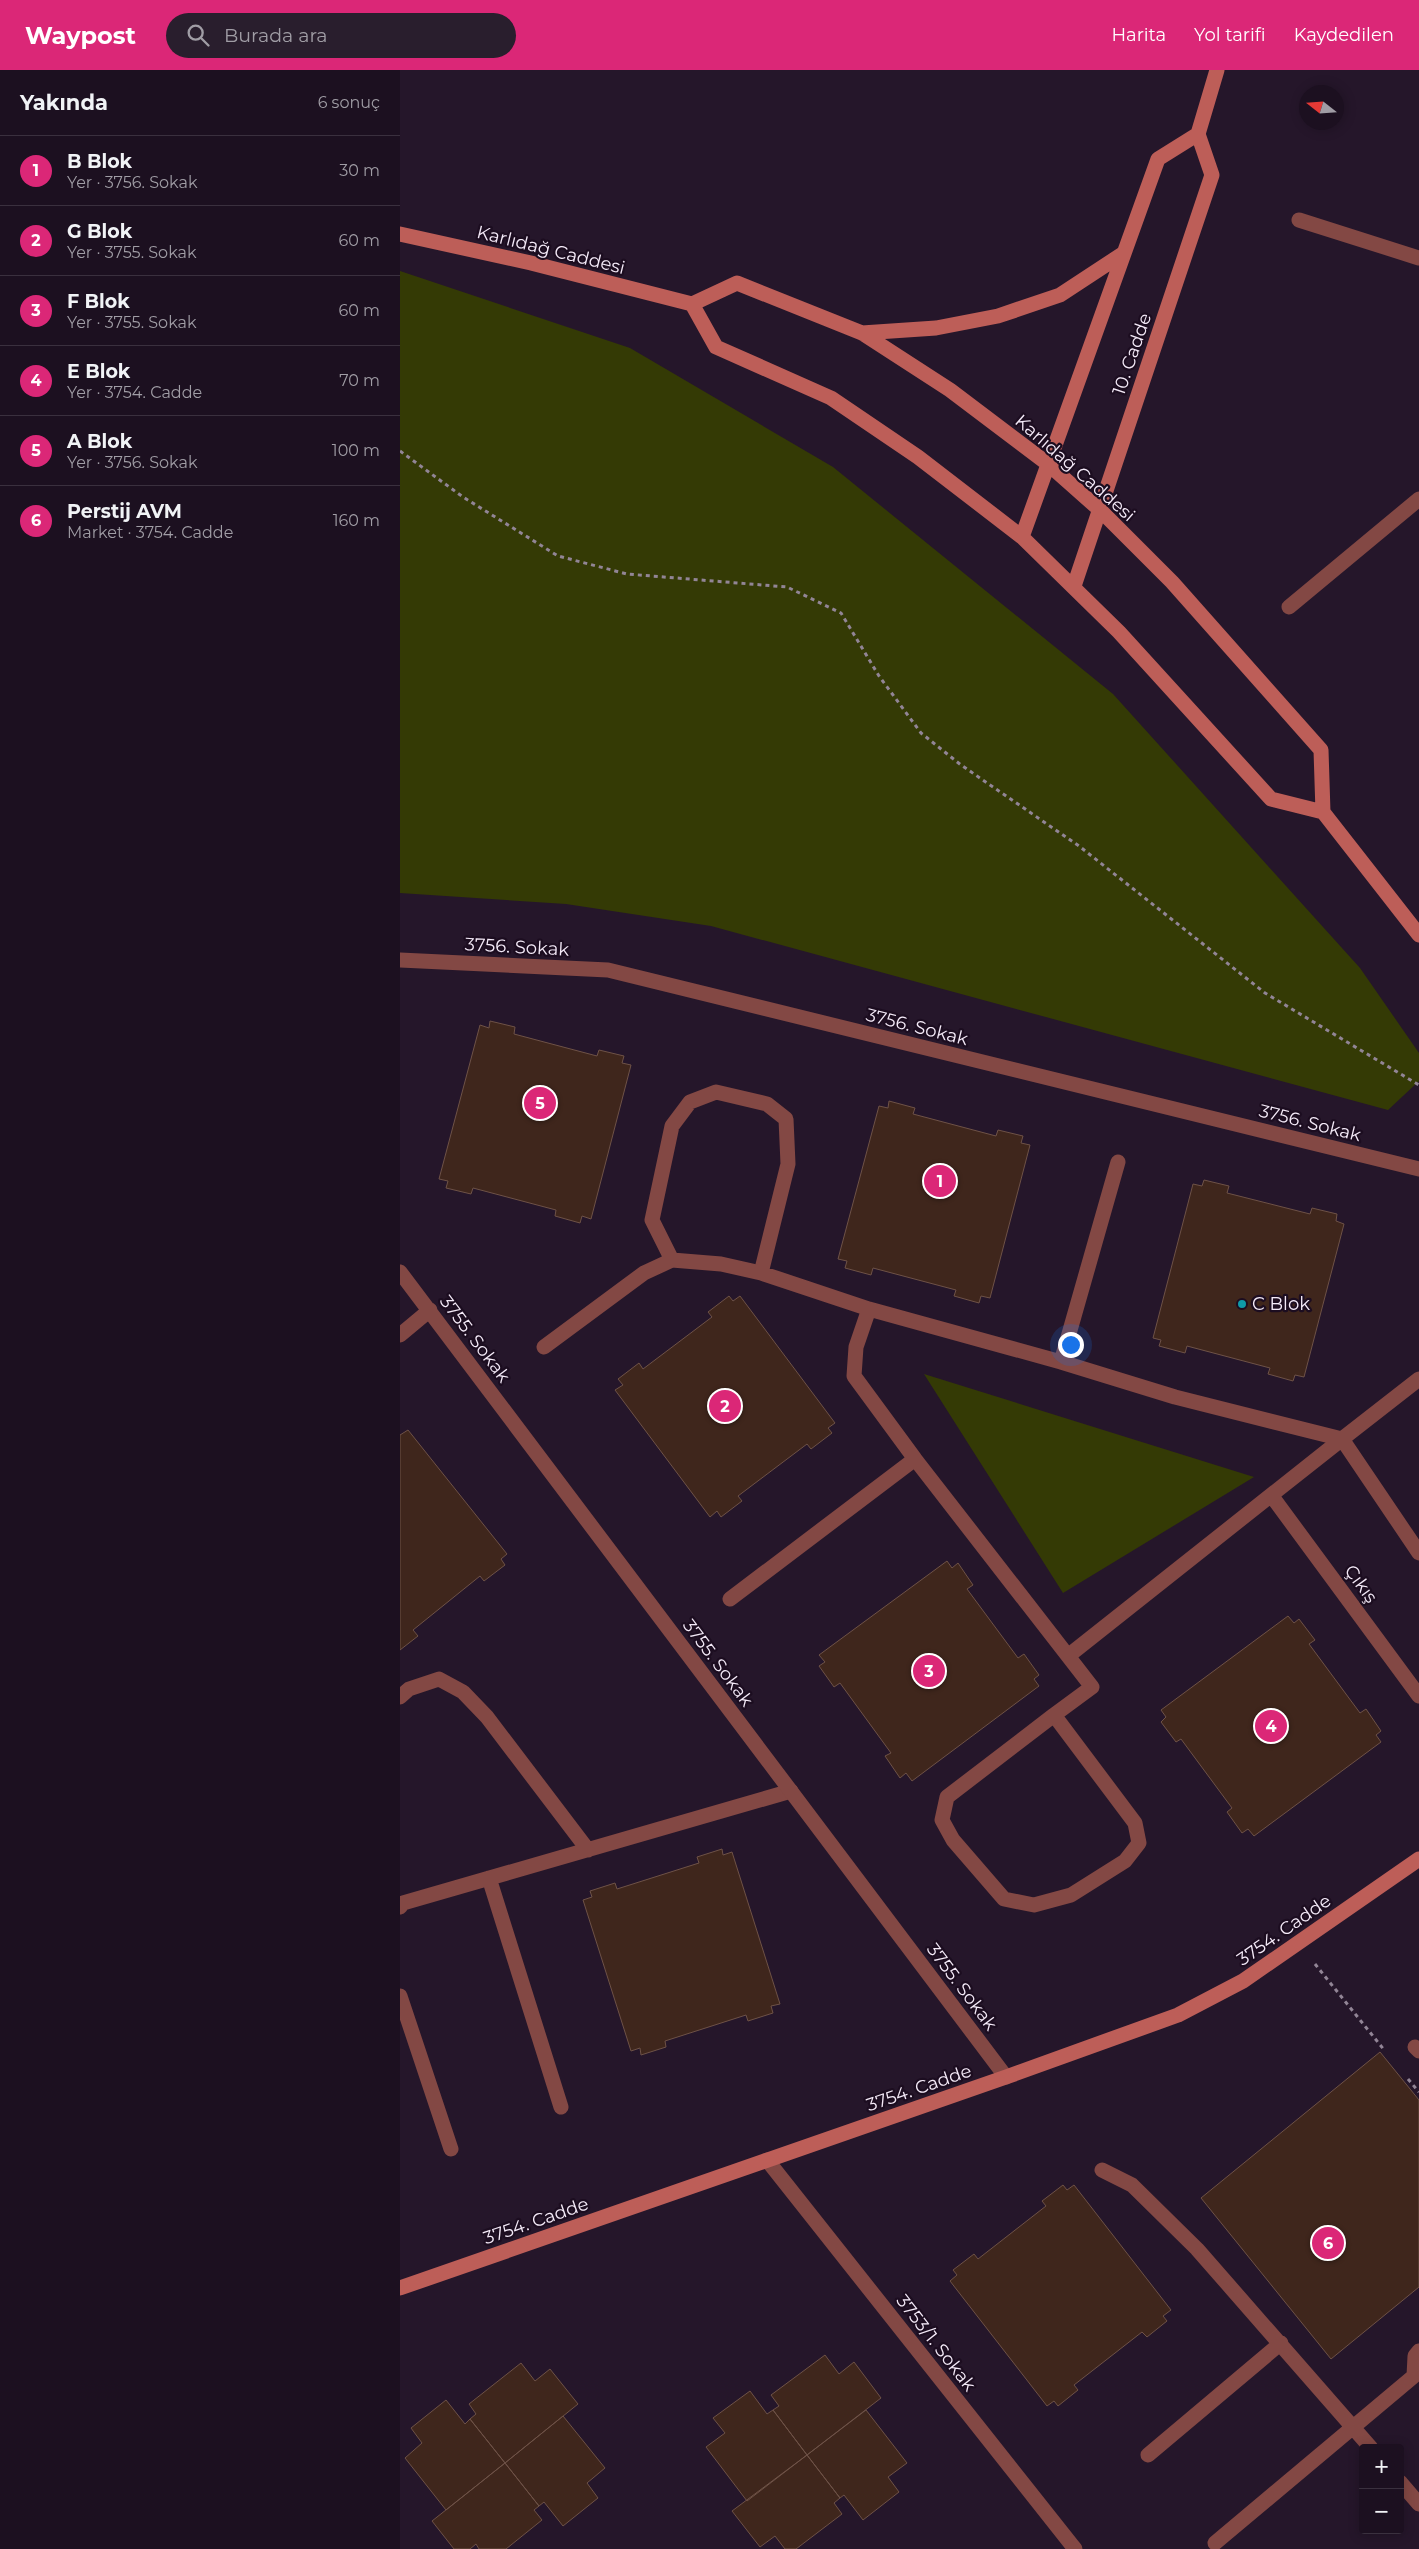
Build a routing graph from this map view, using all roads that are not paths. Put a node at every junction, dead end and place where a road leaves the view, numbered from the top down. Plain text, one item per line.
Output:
1 (1217, 70) edge
2 (1198, 134) junction
3 (1299, 220) dead end
4 (400, 234) edge
5 (1124, 252) junction
6 (1419, 258) edge
7 (692, 304) junction
8 (862, 332) junction
9 (1048, 464) junction
10 (1419, 499) edge
11 (1100, 510) junction
12 (1022, 537) junction
13 (1074, 586) junction
14 (1289, 607) dead end
15 (1323, 812) junction
16 (1419, 935) edge
17 (400, 960) edge
18 (1118, 1162) dead end
19 (1419, 1169) edge
20 (672, 1260) junction
21 (400, 1272) edge
22 (761, 1273) junction
23 (870, 1309) junction
24 (430, 1310) junction
25 (400, 1335) edge
26 (544, 1347) dead end
27 (1061, 1362) junction
28 (1419, 1379) edge
29 (1342, 1439) junction
30 (915, 1459) junction
31 (1271, 1495) junction
32 (1415, 1547) edge
33 (730, 1599) dead end
34 (1068, 1656) junction
35 (1419, 1696) edge
36 (400, 1697) edge
37 (1054, 1715) junction
38 (791, 1791) junction
39 (588, 1850) junction
40 (1419, 1859) edge
41 (489, 1878) junction
42 (400, 1907) edge
43 (400, 1996) edge
44 (1006, 2077) junction
45 (561, 2107) dead end
46 (450, 2149) dead end
47 (768, 2160) junction
48 (1102, 2170) dead end
49 (400, 2288) edge
50 (1281, 2344) junction
51 (1419, 2351) edge
52 (1417, 2376) edge
53 (1354, 2427) junction
54 (1368, 2444) edge
55 (1148, 2455) dead end
56 (1404, 2487) edge
57 (1419, 2504) edge
58 (1215, 2543) dead end
59 (1075, 2549) edge

1 - 2 main road
2 - 5 main road
2 - 11 main road, 10. Cadde
3 - 6 street
4 - 7 main road, Karlıdağ Caddesi
5 - 8 main road
5 - 9 main road
7 - 8 main road, Karlıdağ Caddesi
7 - 12 main road
8 - 9 main road, Karlıdağ Caddesi
9 - 11 main road, Karlıdağ Caddesi
9 - 12 main road
10 - 14 street
11 - 13 main road, 10. Cadde
11 - 15 main road, Karlıdağ Caddesi
12 - 13 main road
13 - 15 main road
15 - 16 main road
17 - 19 street, 3756. Sokak
18 - 27 street
20 - 22 street
20 - 22 street
20 - 26 street
21 - 24 street, 3755. Sokak
22 - 23 street
23 - 27 street
23 - 30 street
24 - 25 street
24 - 38 street, 3755. Sokak
27 - 29 street
28 - 29 street
29 - 31 street
29 - 32 street
30 - 33 street
30 - 34 street
31 - 34 street
31 - 35 street, Çıkış
34 - 37 street
36 - 39 street
37 - 37 street
38 - 39 street
38 - 44 street, 3755. Sokak
39 - 41 street
40 - 44 main road, 3754. Cadde
41 - 42 street
41 - 45 street
43 - 46 street
44 - 47 main road, 3754. Cadde
47 - 49 main road, 3754. Cadde
47 - 59 street, 3753/1. Sokak
48 - 50 street
50 - 53 street
50 - 55 street
51 - 52 street
52 - 53 street
53 - 54 street
53 - 58 street
56 - 57 street

